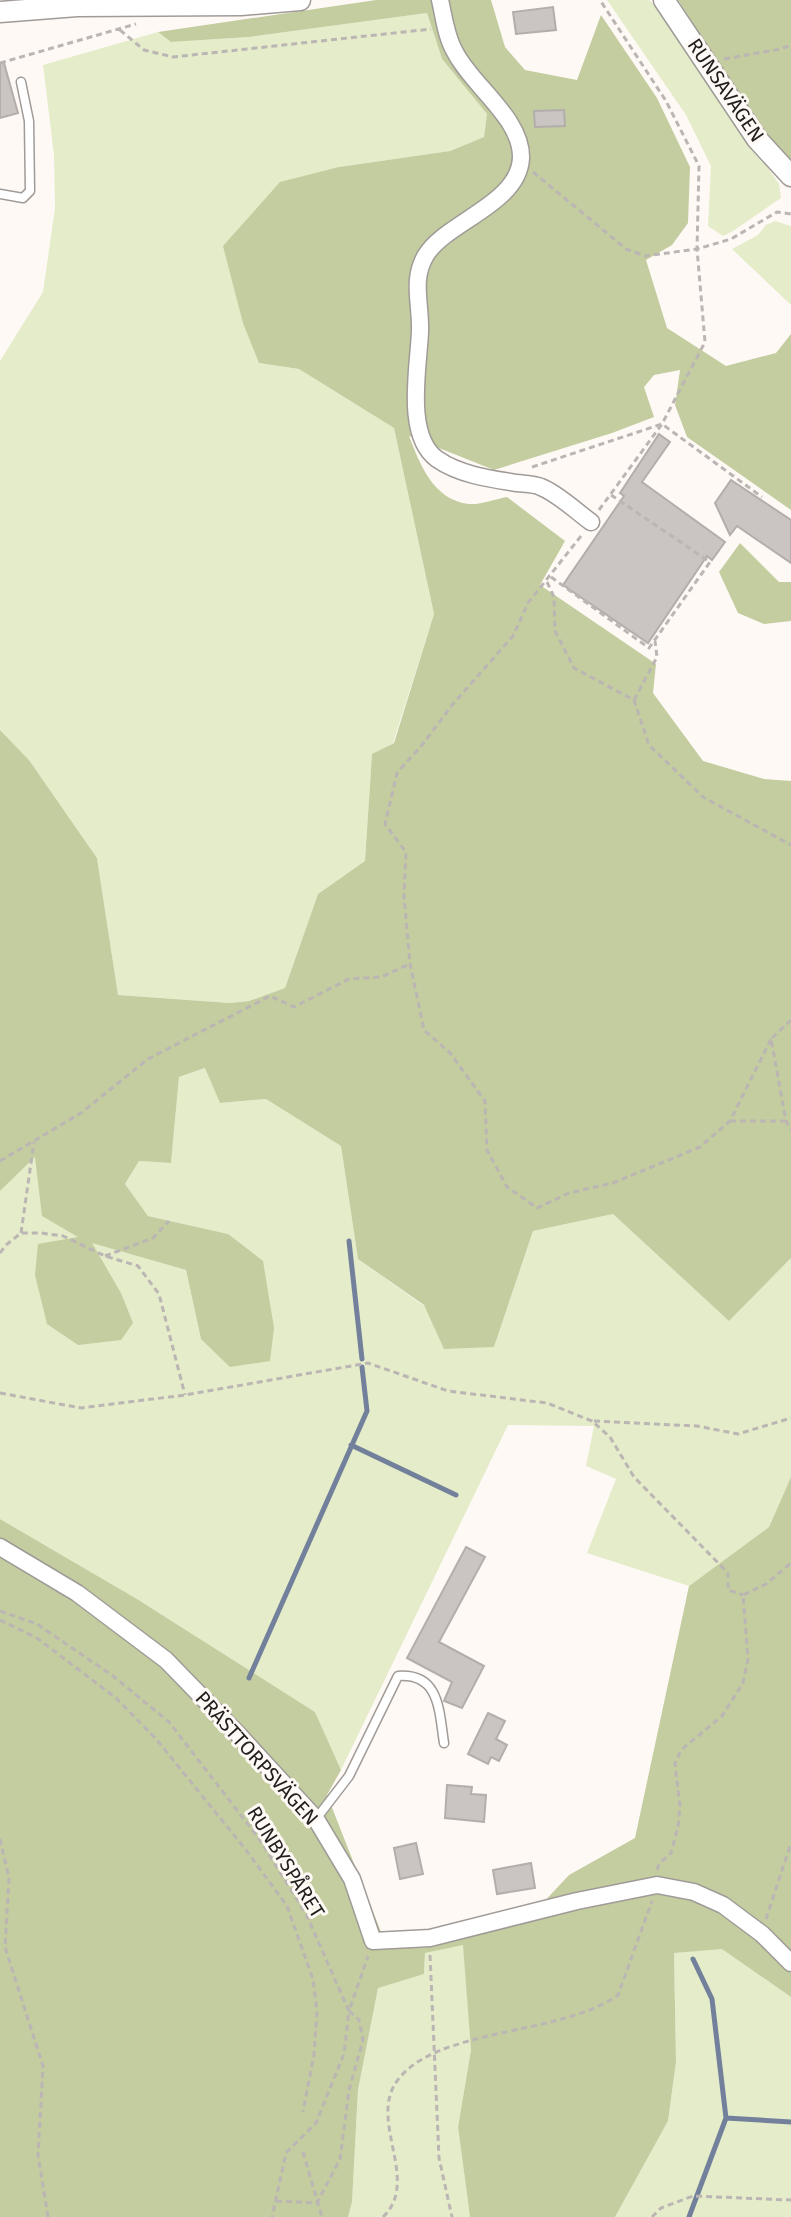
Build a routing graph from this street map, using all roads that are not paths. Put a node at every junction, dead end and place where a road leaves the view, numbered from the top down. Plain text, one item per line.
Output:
1 (300, 0) edge
2 (440, 0) edge
3 (664, 0) edge
4 (167, 3) edge
5 (0, 12) edge
6 (21, 82) dead end
7 (791, 176) edge
8 (0, 194) edge
9 (591, 522) road end
10 (0, 1547) edge
11 (444, 1743) dead end
12 (316, 1819) junction
13 (791, 1963) edge

1 - 4 street
2 - 9 street
3 - 7 street, RUNSAVÄGEN
4 - 5 street
6 - 8 lane
10 - 12 street, PRÄSTTORPSVÄGEN
11 - 12 lane
12 - 13 street, PRÄSTTORPSVÄGEN

